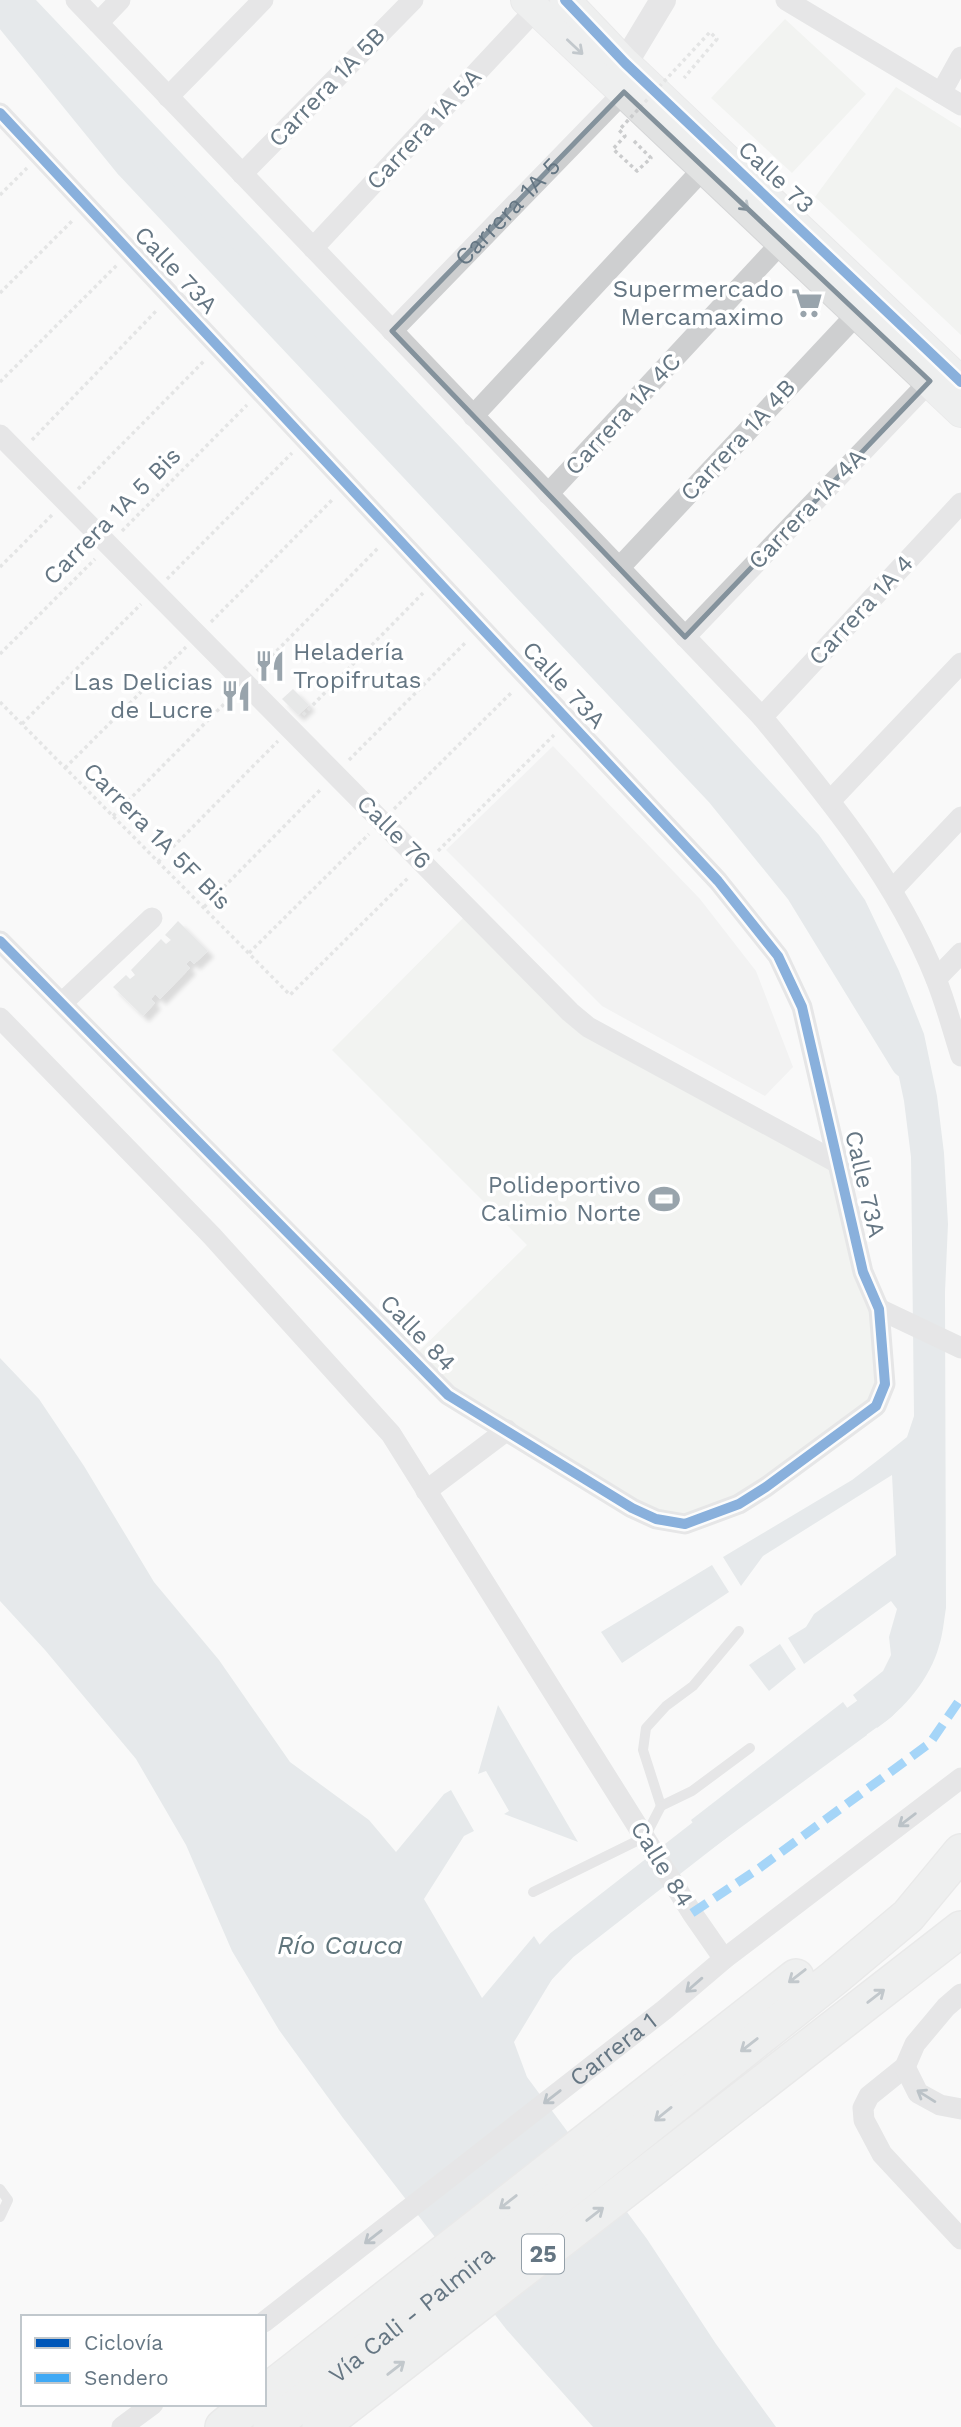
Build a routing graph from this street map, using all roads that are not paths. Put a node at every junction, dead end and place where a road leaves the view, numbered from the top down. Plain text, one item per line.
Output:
1 (76, 0) edge
2 (120, 0) edge
3 (263, 0) edge
4 (413, 0) edge
5 (565, 0) edge
6 (663, 0) edge
7 (786, 0) edge
8 (531, 5) edge
9 (98, 23) junction
10 (961, 57) edge
11 (624, 78) junction
12 (941, 93) junction
13 (168, 97) junction
14 (961, 105) edge
15 (0, 113) edge
16 (704, 168) junction
17 (242, 174) junction
18 (783, 241) junction
19 (313, 248) junction
20 (858, 313) junction
21 (392, 331) junction
22 (929, 382) junction
23 (961, 382) edge
24 (961, 412) edge
25 (473, 416) junction
26 (0, 435) edge
27 (548, 494) junction
28 (961, 503) edge
29 (619, 568) junction
30 (685, 637) junction
31 (961, 663) edge
32 (762, 717) junction
33 (831, 800) junction
34 (961, 817) edge
35 (892, 890) junction
36 (152, 918) dead end
37 (0, 941) edge
38 (961, 953) edge
39 (936, 979) junction
40 (62, 1003) junction
41 (0, 1018) edge
42 (961, 1056) edge
43 (838, 1163) junction
44 (879, 1310) junction
45 (959, 1347) edge
46 (880, 1397) joint
47 (507, 1430) junction
48 (426, 1490) junction
49 (739, 1631) dead end
50 (750, 1748) dead end
51 (961, 1778) edge
52 (661, 1806) junction
53 (645, 1837) junction
54 (961, 1837) edge
55 (961, 1852) edge
56 (534, 1892) dead end
57 (961, 1930) edge
58 (724, 1959) junction
59 (961, 1994) edge
60 (706, 2063) junction
61 (905, 2067) junction
62 (961, 2109) edge
63 (0, 2189) edge
64 (0, 2217) edge
65 (961, 2239) edge
66 (266, 2320) edge
67 (266, 2394) edge
68 (321, 2398) edge
69 (150, 2406) edge
70 (249, 2406) edge
71 (122, 2427) edge
72 (223, 2427) edge
73 (271, 2427) edge

1 - 9 street
2 - 9 street
3 - 13 street
4 - 17 street, Carrera 1A 5B
5 - 11 main road, Calle 73
6 - 11 street, Carrera 1A 5
7 - 12 street
8 -> 11 main road, Calle 73
8 - 19 street, Carrera 1A 5A
9 - 13 street
10 - 12 street
11 - 16 main road, Calle 73
11 - 21 street, Carrera 1A 5
11 - 23 main road, Calle 73
12 - 14 street
13 - 17 street
15 - 43 street, Calle 73A
16 -> 18 main road, Calle 73
16 - 25 street
17 - 19 street
18 - 20 main road, Calle 73
18 - 27 street, Carrera 1A 4C
19 - 21 street
20 - 22 main road, Calle 73
20 - 29 street, Carrera 1A 4B
21 - 25 street
22 - 24 main road, Calle 73
22 - 30 street, Carrera 1A 4A
25 - 27 street
26 - 43 street, Calle 76
27 - 29 street
28 - 32 street, Carrera 1A 4
29 - 30 street
30 - 32 street
31 - 33 street
32 - 33 street
33 - 35 street
34 - 35 street
35 - 39 street
36 - 40 street
37 - 40 street, Calle 84
38 - 39 street
39 - 42 street
40 - 47 street, Calle 84
41 - 48 street, Calle 84
43 - 44 street, Calle 73A
44 - 45 street
44 - 46 street, Calle 73A
46 - 47 street, Calle 84
47 - 48 street
48 - 53 street, Calle 84
49 - 52 lane
50 - 52 lane
51 -> 58 street, Carrera 1
52 - 53 lane
53 - 56 lane
53 - 58 street, Calle 84
54 -> 60 highway
55 -> 60 highway
68 -> 57 highway, Vía Cali - Palmira / 25
58 -> 66 street, Carrera 1
59 - 61 street
60 -> 68 highway, Vía Cali - Palmira / 25
62 -> 61 street
61 - 65 street
63 - 64 lane
67 - 68 highway, 25
68 - 73 highway, Vía Cali - Palmira / 25
69 - 71 street
70 - 72 highway

